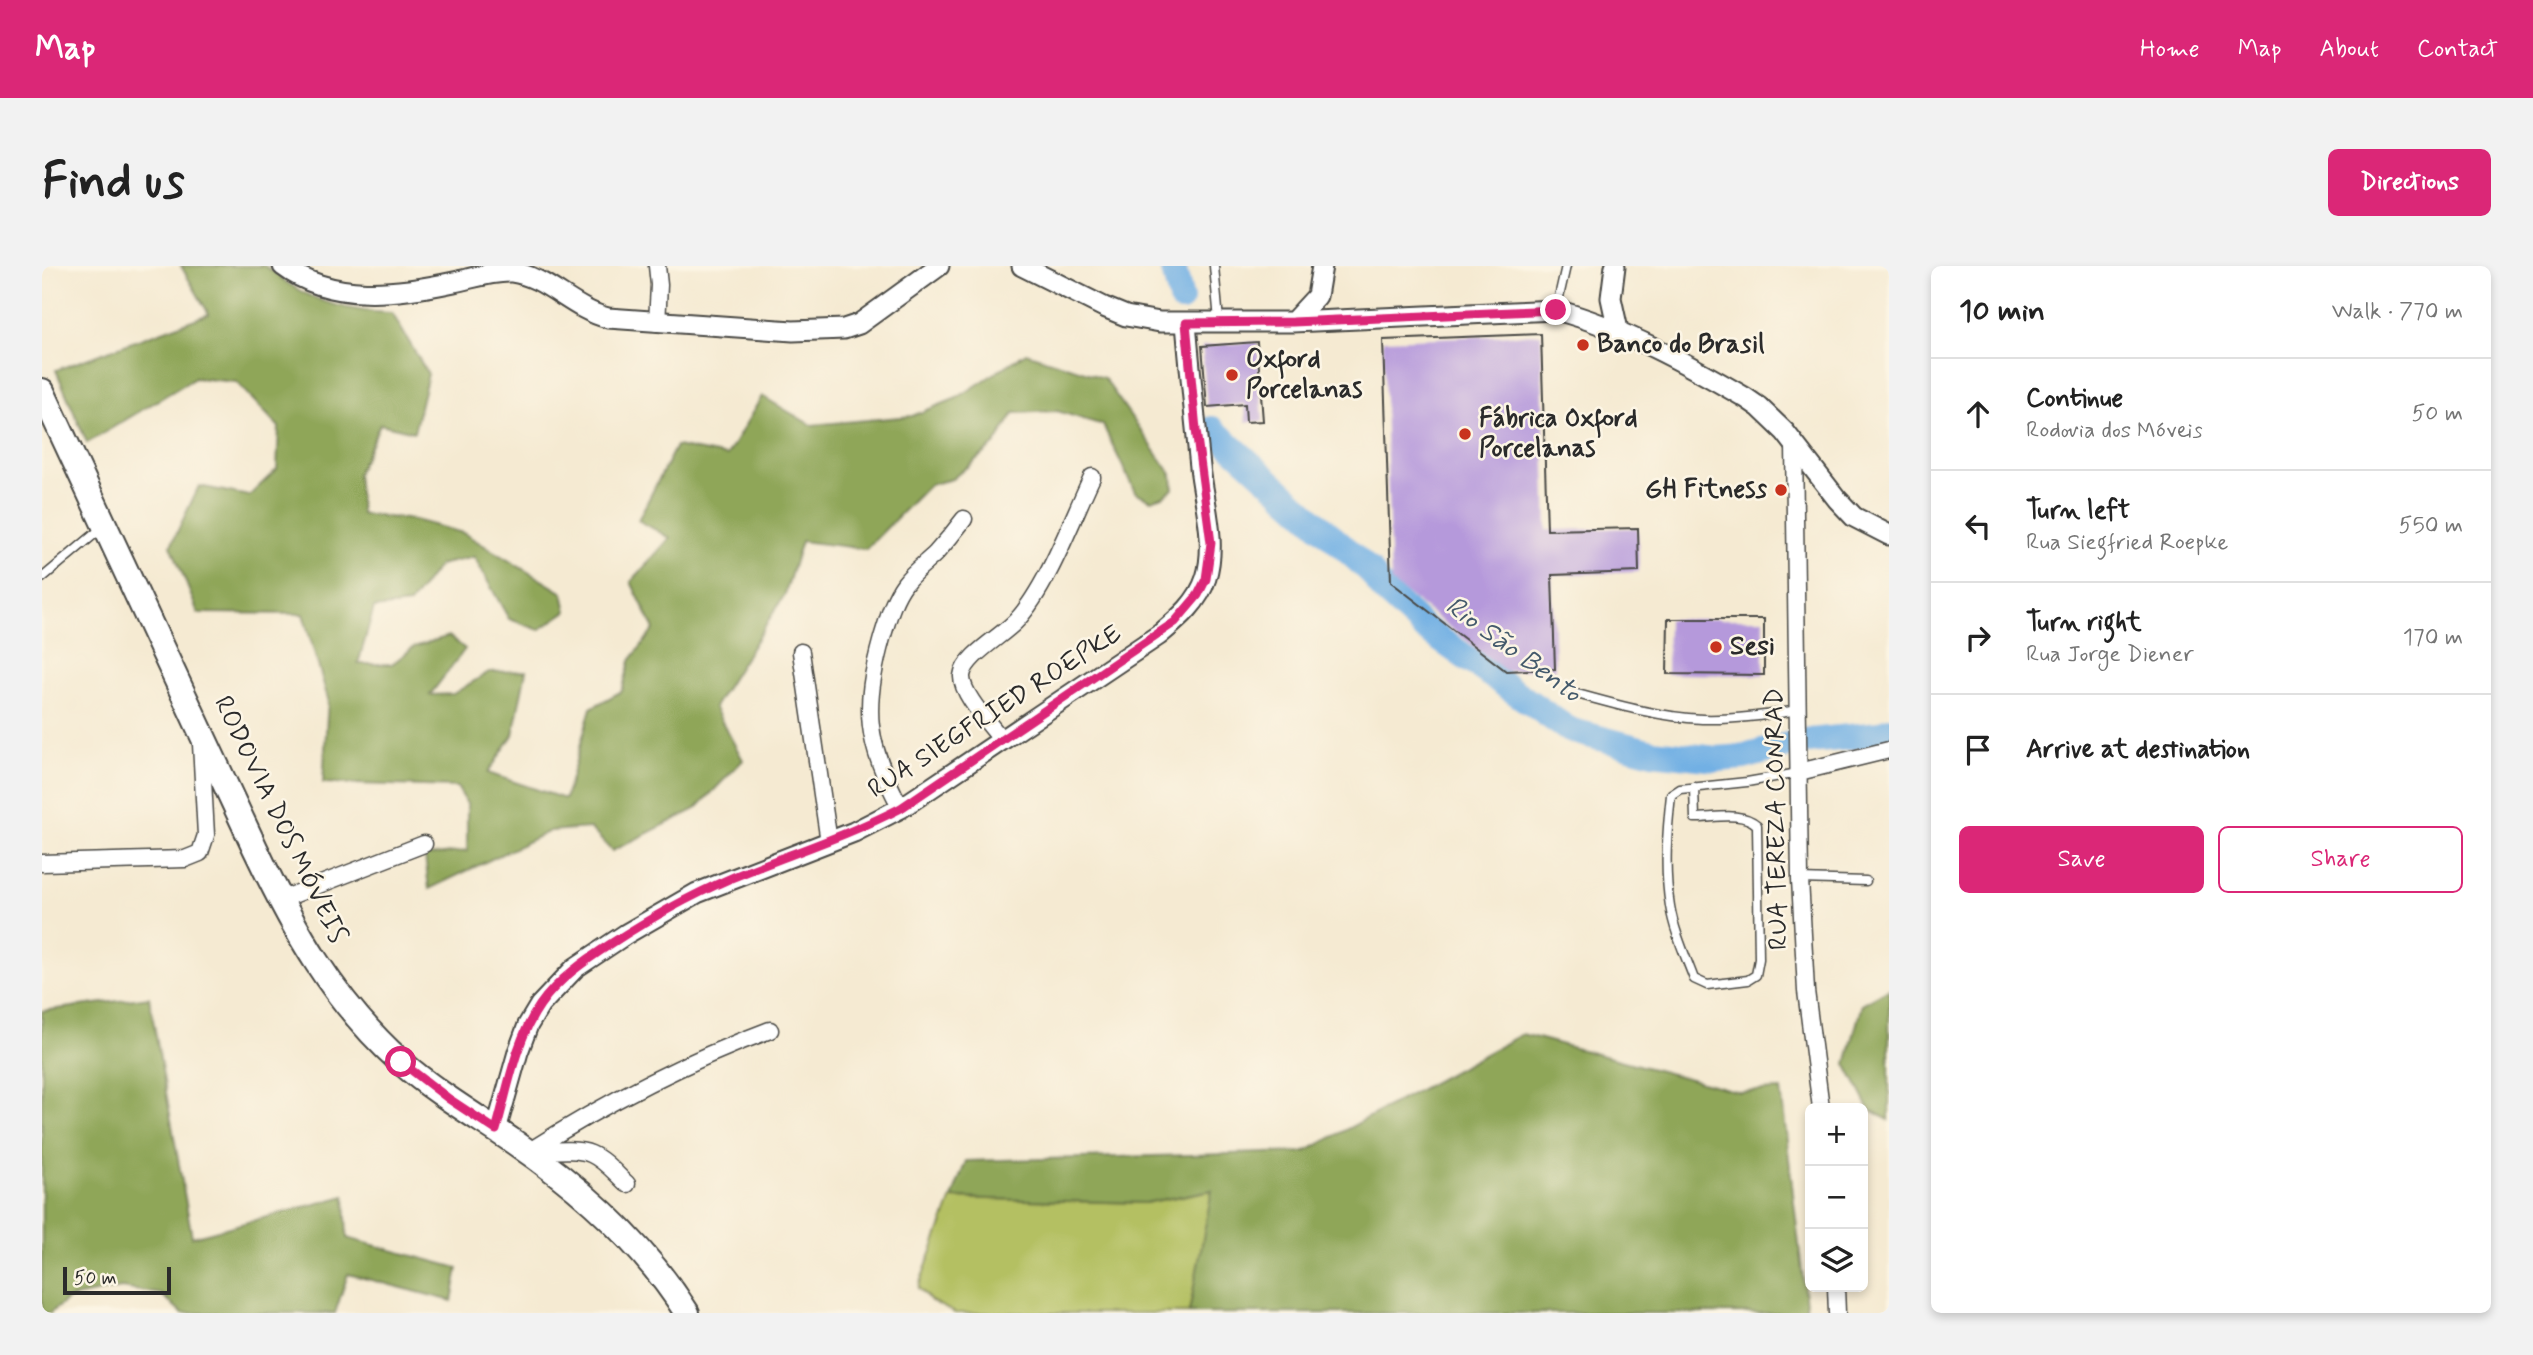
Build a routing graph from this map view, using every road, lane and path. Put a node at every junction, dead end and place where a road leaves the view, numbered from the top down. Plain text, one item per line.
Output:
1 (283, 266) edge
2 (657, 266) edge
3 (939, 266) edge
4 (1021, 266) edge
5 (1213, 266) edge
6 (1322, 266) edge
7 (1566, 266) edge
8 (1615, 266) edge
9 (1317, 296) junction
10 (1611, 298) junction
11 (1556, 310) junction
12 (1576, 315) junction
13 (1336, 319) junction
14 (1219, 321) junction
15 (1293, 322) junction
16 (657, 323) junction
17 (1186, 323) junction
18 (1618, 330) junction
19 (42, 391) edge
20 (1794, 444) junction
21 (1092, 477) dead end
22 (964, 519) dead end
23 (105, 525) junction
24 (1889, 534) edge
25 (42, 578) edge
26 (802, 652) dead end
27 (1570, 692) dead end
28 (1799, 718) junction
29 (200, 727) junction
30 (1001, 739) junction
31 (1889, 750) edge
32 (1799, 766) junction
33 (1695, 787) junction
34 (901, 808) junction
35 (829, 842) junction
36 (424, 844) dead end
37 (42, 863) edge
38 (1800, 879) junction
39 (1866, 881) dead end
40 (280, 900) junction
41 (770, 1030) dead end
42 (1820, 1103) edge
43 (496, 1130) junction
44 (528, 1152) junction
45 (627, 1184) dead end
46 (1836, 1292) edge
47 (687, 1313) edge
48 (1837, 1313) edge

1 - 16 street
2 - 16 street
3 - 16 street
4 - 17 street
5 - 14 lane
6 - 9 street
7 - 11 lane
8 - 10 street
9 - 13 street
9 - 15 street
10 - 12 street
10 - 18 street
11 - 12 street
11 - 13 street
12 - 18 street
13 - 15 street
14 - 15 street
14 - 17 street
17 - 30 street, RUA SIEGFRIED ROEPKE
18 - 20 street
19 - 23 main road, RODOVIA DOS MÓVEIS
20 - 24 street
20 - 28 street, RUA TEREZA CONRAD
21 - 30 street
22 - 34 street
23 - 25 lane
23 - 29 main road, RODOVIA DOS MÓVEIS
26 - 35 street
27 - 28 lane
28 - 32 street, RUA TEREZA CONRAD
29 - 37 street
29 - 40 main road, RODOVIA DOS MÓVEIS
30 - 34 street, RUA SIEGFRIED ROEPKE
31 - 32 street
32 - 33 lane
32 - 38 street, RUA TEREZA CONRAD
33 - 33 lane
34 - 35 street, RUA SIEGFRIED ROEPKE
35 - 43 street, RUA SIEGFRIED ROEPKE
36 - 40 street
38 - 39 lane
38 - 42 street, RUA TEREZA CONRAD
40 - 43 main road, RODOVIA DOS MÓVEIS
41 - 44 street
43 - 44 main road, RODOVIA DOS MÓVEIS
44 - 45 street
44 - 47 main road, RODOVIA DOS MÓVEIS
46 - 48 street

